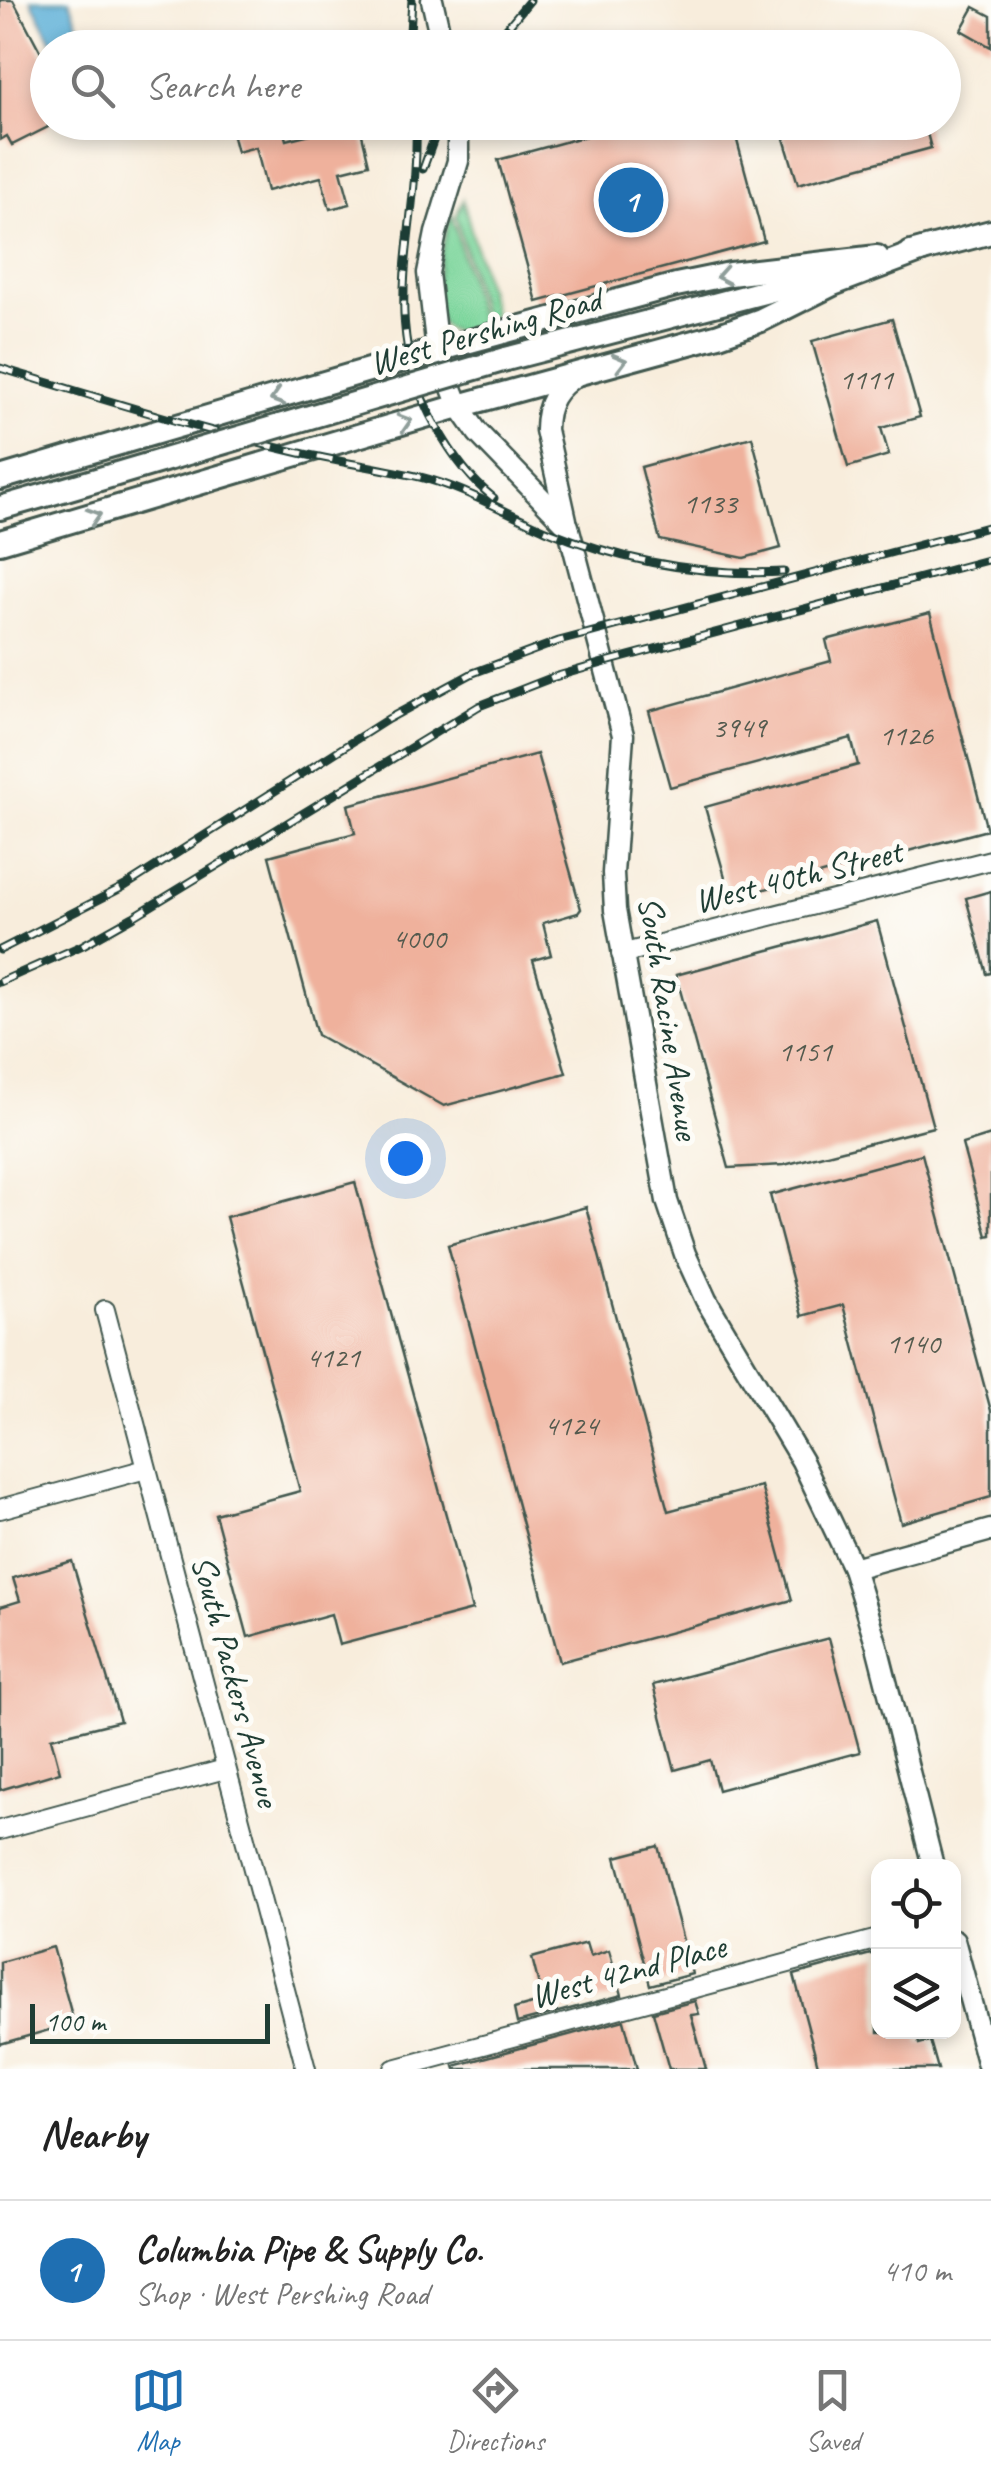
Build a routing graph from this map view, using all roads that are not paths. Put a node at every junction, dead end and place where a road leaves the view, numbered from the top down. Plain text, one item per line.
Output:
1 (432, 0) edge
2 (440, 30) edge
3 (458, 140) edge
4 (991, 232) edge
5 (923, 250) junction
6 (438, 350) junction
7 (580, 373) junction
8 (459, 406) junction
9 (0, 478) edge
10 (0, 508) edge
11 (568, 526) junction
12 (0, 542) edge
13 (991, 860) edge
14 (621, 954) junction
15 (104, 1310) dead end
16 (146, 1469) junction
17 (0, 1509) edge
18 (991, 1530) edge
19 (853, 1568) junction
20 (225, 1769) junction
21 (0, 1830) edge
22 (931, 1859) edge
23 (871, 1940) edge
24 (956, 1949) edge
25 (306, 2069) edge
26 (394, 2069) edge
27 (989, 2069) edge

1 - 2 street
3 - 6 street, South Racine Avenue
4 - 5 main road, West Pershing Road
5 -> 6 main road
7 -> 5 main road
5 - 10 main road, West Pershing Road, bridge
6 - 8 street, South Racine Avenue
6 -> 9 main road
7 - 8 main road
7 - 11 street
8 - 11 street, South Racine Avenue
12 -> 8 main road
11 - 14 street, South Racine Avenue
13 - 14 street, West 40th Street
14 - 19 street, South Racine Avenue
15 - 16 street, South Packers Avenue
16 - 17 street
16 - 20 street, South Packers Avenue
18 - 19 street
19 - 22 street, South Racine Avenue
20 - 21 street
20 - 25 street, South Packers Avenue
23 - 26 street, West 42nd Place
24 - 27 street

